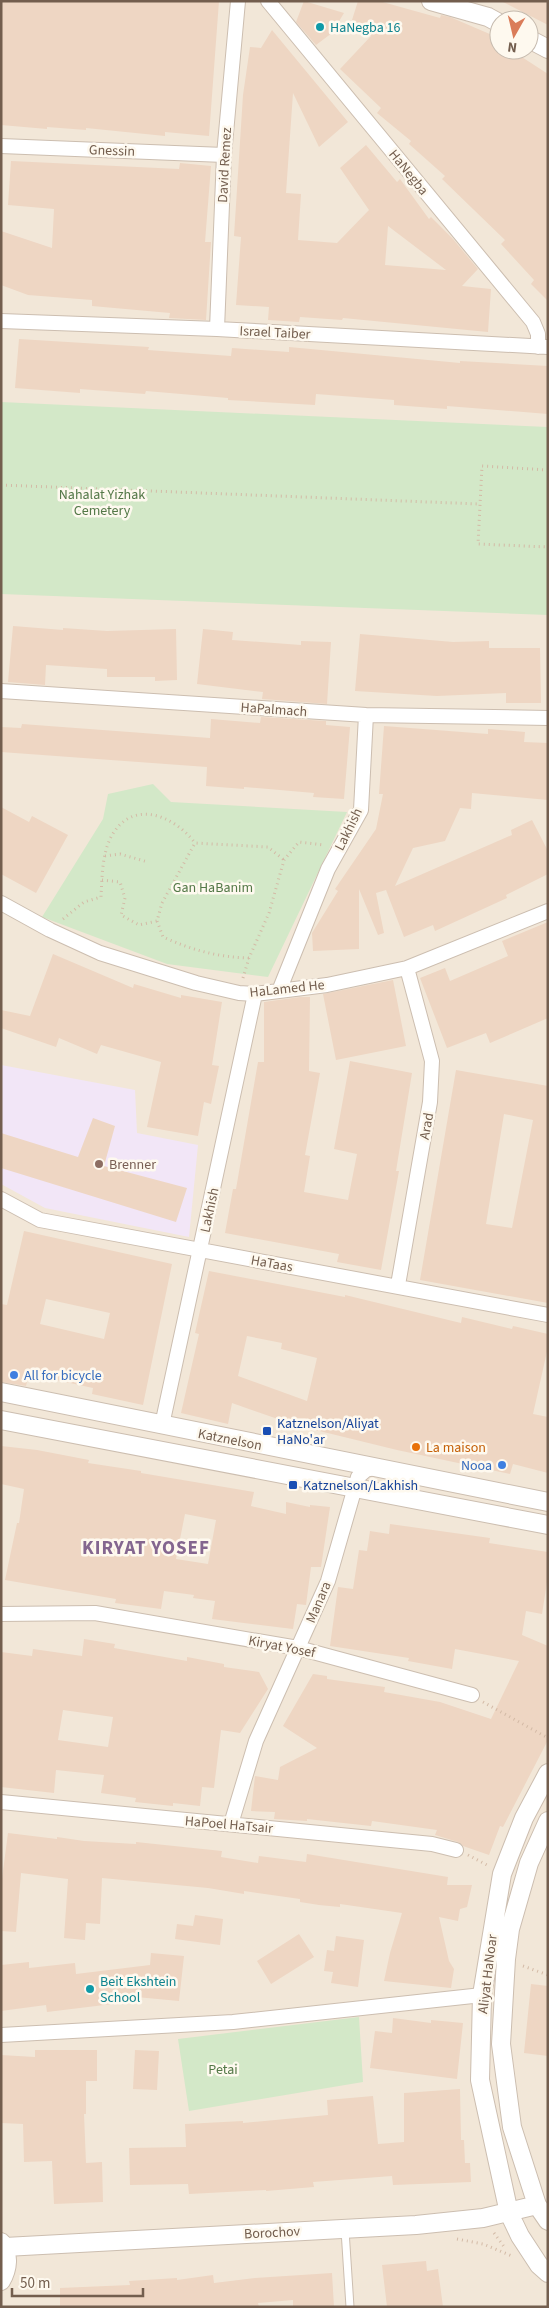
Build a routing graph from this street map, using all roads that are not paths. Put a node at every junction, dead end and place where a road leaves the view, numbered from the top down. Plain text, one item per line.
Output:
1 (238, 1) edge
2 (268, 1) edge
3 (431, 1) edge
4 (489, 17) edge
5 (1, 146) edge
6 (224, 155) junction
7 (1, 321) edge
8 (217, 329) junction
9 (543, 347) edge
10 (1, 691) edge
11 (366, 715) junction
12 (548, 718) edge
13 (1, 903) edge
14 (548, 912) edge
15 (407, 968) junction
16 (279, 991) junction
17 (255, 994) junction
18 (1, 1199) edge
19 (200, 1249) junction
20 (398, 1286) junction
21 (548, 1315) edge
22 (1, 1392) edge
23 (1, 1420) edge
24 (162, 1425) junction
25 (373, 1468) junction
26 (354, 1486) junction
27 (548, 1502) edge
28 (548, 1525) edge
29 (1, 1614) edge
30 (298, 1648) junction
31 (472, 1695) road end
32 (548, 1773) edge
33 (1, 1802) edge
34 (548, 1820) edge
35 (231, 1824) junction
36 (456, 1850) road end
37 (482, 1995) junction
38 (1, 2035) edge
39 (537, 2205) junction
40 (509, 2213) junction
41 (548, 2221) edge
42 (345, 2227) junction
43 (3, 2245) edge
44 (548, 2273) edge
45 (1, 2281) edge
46 (350, 2307) edge

1 - 6 street, David Remez
2 - 9 street, HaNegba
3 - 4 street
5 - 6 street, Gnessin
6 - 8 street, David Remez
7 - 8 street, Israel Taiber
8 - 9 street, Israel Taiber
10 - 11 street, HaPalmach
11 - 12 street, HaPalmach
11 - 16 street, Lakhish
13 - 17 street, HaLamed He
14 - 15 street, HaLamed He
15 - 16 street, HaLamed He
15 - 20 street, Arad
16 - 17 street, HaLamed He
17 - 19 street, Lakhish
18 - 19 street, HaTaas
19 - 20 street, HaTaas
19 - 24 street, Lakhish
20 - 21 street, HaTaas
22 - 24 street, Katznelson
23 - 26 street, Katznelson
24 - 25 street, Katznelson
25 - 26 street, Manara
25 - 27 street, Katznelson
26 - 28 street, Katznelson
26 - 30 street, Manara
29 - 30 street, Kiryat Yosef
30 - 31 street, Kiryat Yosef
30 - 35 street, Manara
32 - 37 street, Aliyat HaNoar
33 - 35 street, HaPoel HaTsair
34 - 39 street, Aliyat HaNoar
35 - 36 street, HaPoel HaTsair
37 - 38 street
37 - 40 street, Aliyat HaNoar
39 - 40 street, Borochov
39 - 41 street, Aliyat HaNoar
40 - 42 street, Borochov
40 - 44 street, Aliyat HaNoar
42 - 43 street, Borochov
42 - 46 lane
43 - 45 street

